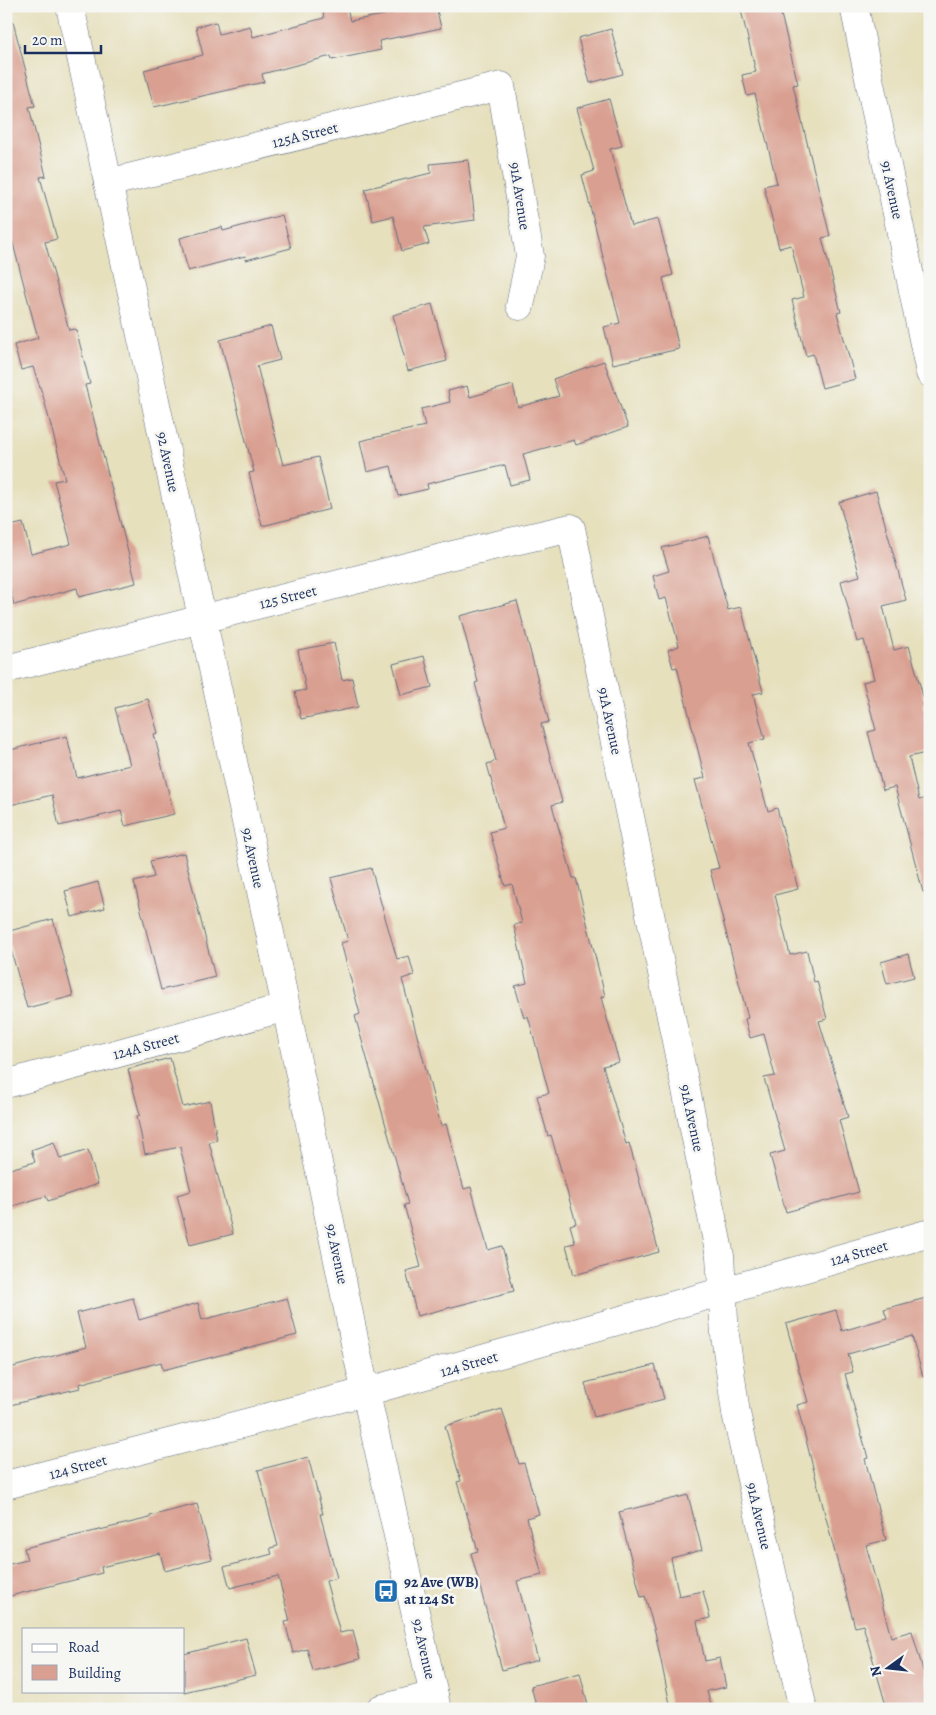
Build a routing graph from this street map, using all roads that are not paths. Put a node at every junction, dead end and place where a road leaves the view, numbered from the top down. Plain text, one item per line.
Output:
1 (70, 6) edge
2 (854, 6) edge
3 (501, 86) joint
4 (108, 183) junction
5 (520, 306) dead end
6 (930, 373) edge
7 (571, 528) joint
8 (202, 618) junction
9 (6, 669) edge
10 (286, 1007) junction
11 (6, 1084) edge
12 (930, 1233) edge
13 (723, 1293) junction
14 (366, 1392) junction
15 (6, 1485) edge
16 (435, 1702) edge
17 (380, 1709) edge
18 (803, 1709) edge

1 - 4 street, 92 Avenue
2 - 6 street, 91 Avenue
3 - 4 street, 125A Street
3 - 5 street, 91A Avenue
4 - 8 street, 92 Avenue
7 - 8 street, 125 Street
7 - 13 street, 91A Avenue
8 - 9 street, 125 Street
8 - 10 street, 92 Avenue
10 - 11 street, 124A Street
10 - 14 street, 92 Avenue
12 - 13 street, 124 Street
13 - 14 street, 124 Street
13 - 18 street, 91A Avenue
14 - 15 street, 124 Street
14 - 16 street, 92 Avenue
16 - 17 street

